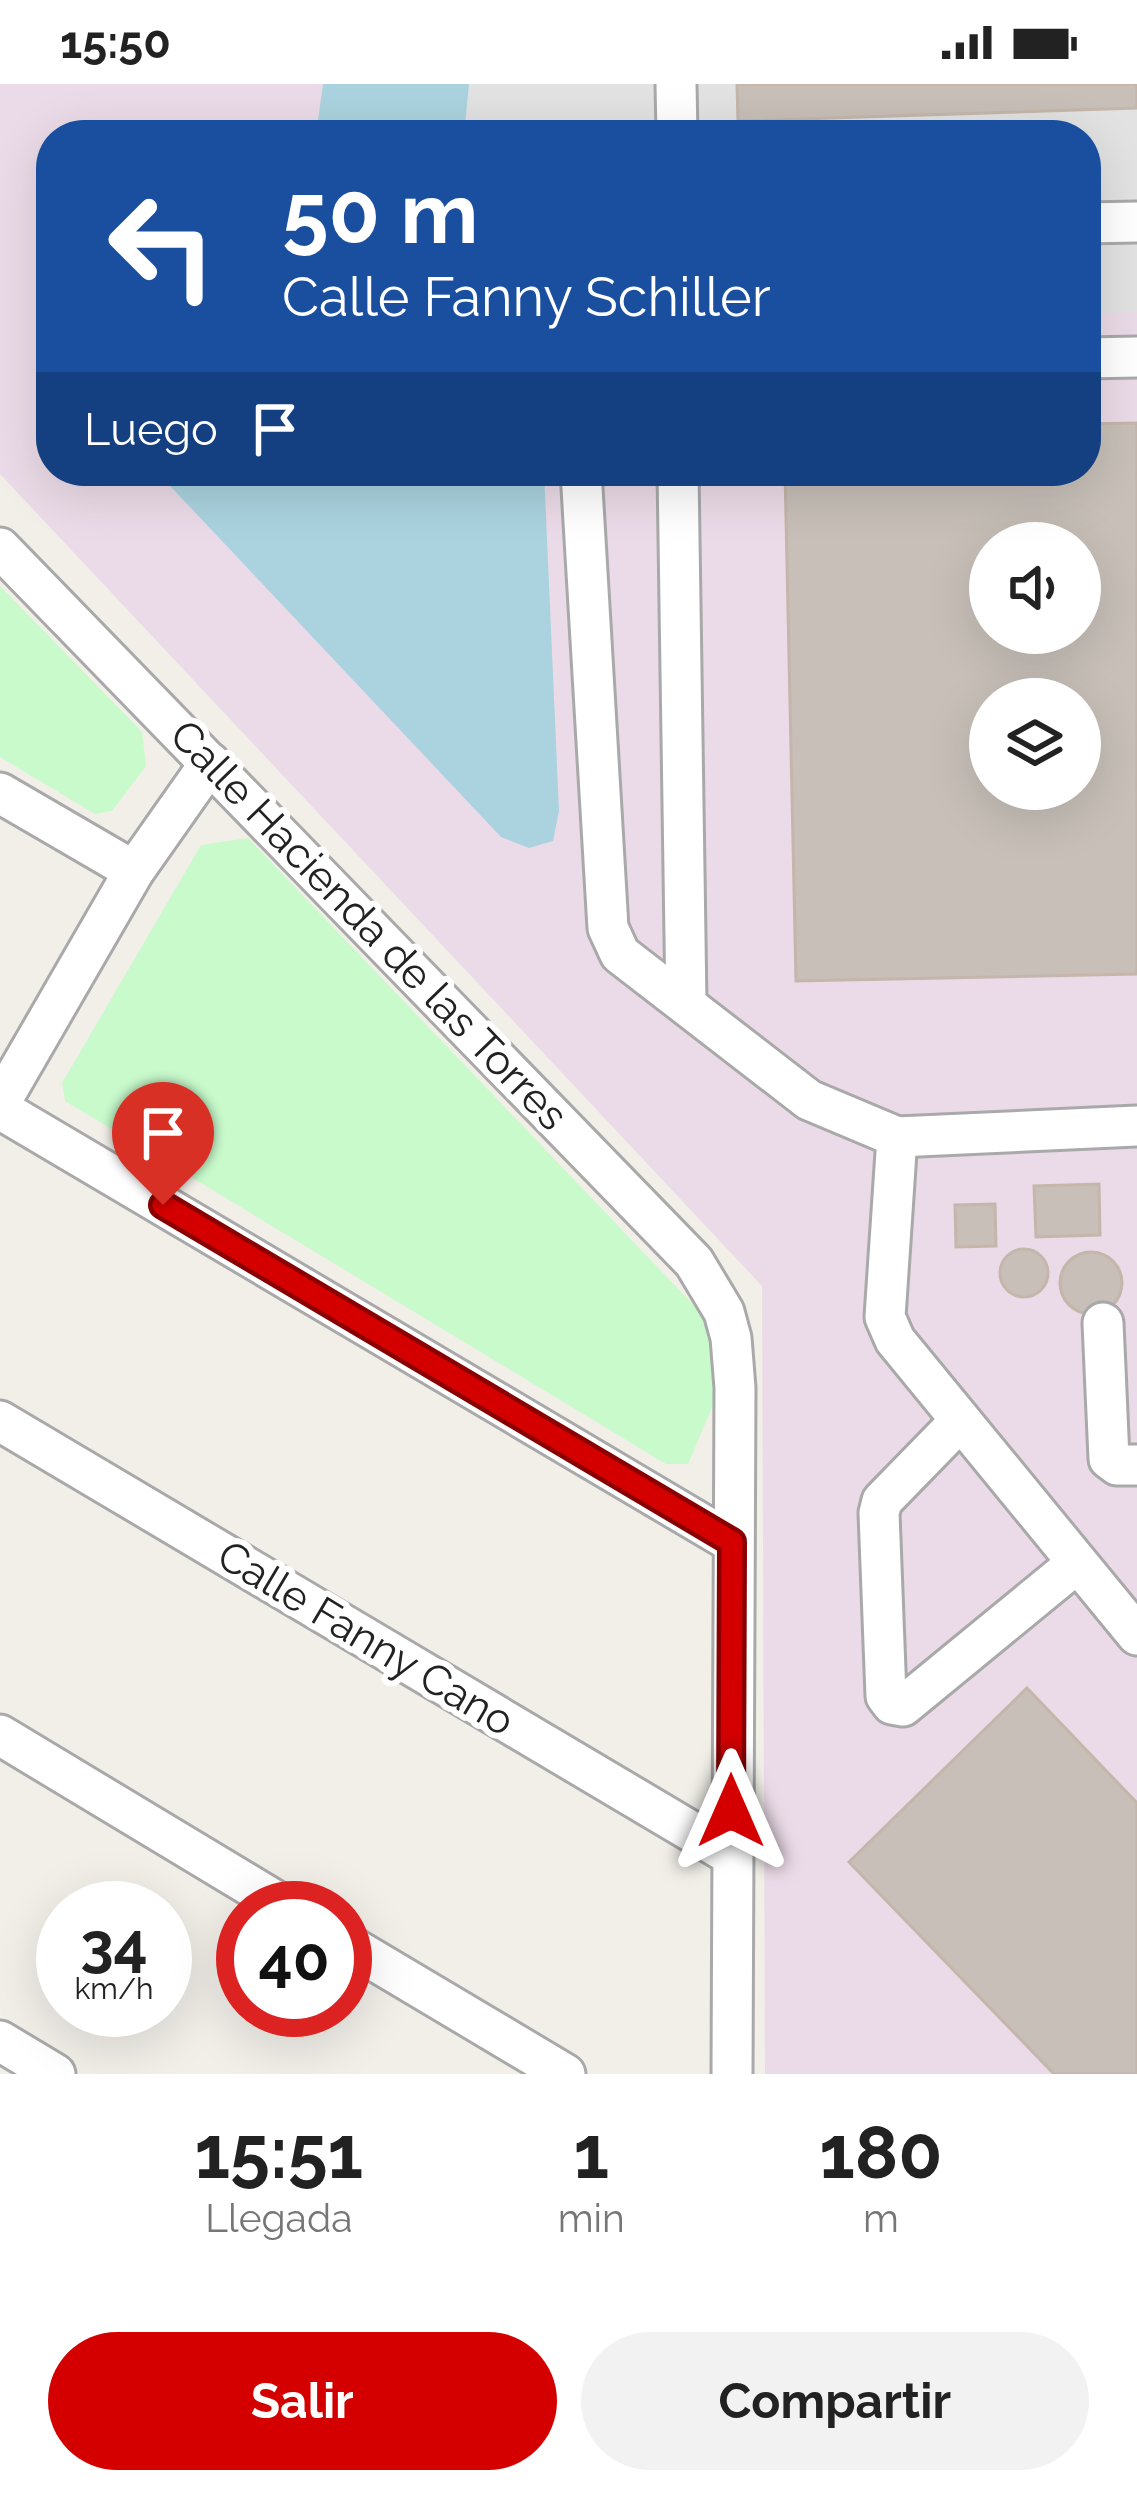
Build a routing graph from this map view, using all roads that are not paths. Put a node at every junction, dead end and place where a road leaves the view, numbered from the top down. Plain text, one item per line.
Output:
1 (676, 84) edge
2 (677, 120) edge
3 (1137, 222) edge
4 (1101, 223) edge
5 (1137, 357) edge
6 (1101, 358) edge
7 (582, 486) edge
8 (679, 486) edge
9 (0, 548) edge
10 (210, 763) junction
11 (0, 794) edge
12 (134, 871) junction
13 (686, 1004) junction
14 (0, 1106) edge
15 (1137, 1126) edge
16 (897, 1138) junction
17 (1103, 1323) dead end
18 (0, 1421) edge
19 (959, 1422) junction
20 (1137, 1465) edge
21 (732, 1542) junction
22 (1076, 1564) junction
23 (1137, 1635) edge
24 (0, 1735) edge
25 (731, 1856) junction
26 (242, 1881) edge
27 (372, 1960) edge
28 (0, 2041) edge
29 (547, 2070) edge
30 (55, 2074) edge
31 (732, 2074) edge

1 - 2 street
3 - 4 street
5 - 6 street
7 - 13 street
8 - 13 street
9 - 10 street, Calle Hacienda de las Torres
10 - 12 street
10 - 21 street, Calle Hacienda de las Torres
11 - 12 street
12 - 14 street
13 - 16 street
14 - 21 street
15 - 16 street
16 - 19 street
17 - 20 street
18 - 25 street, Calle Fanny Cano
19 - 22 street
19 - 22 street
21 - 25 street
22 - 23 street
24 - 26 street
25 - 31 street
27 - 29 street
28 - 30 street

